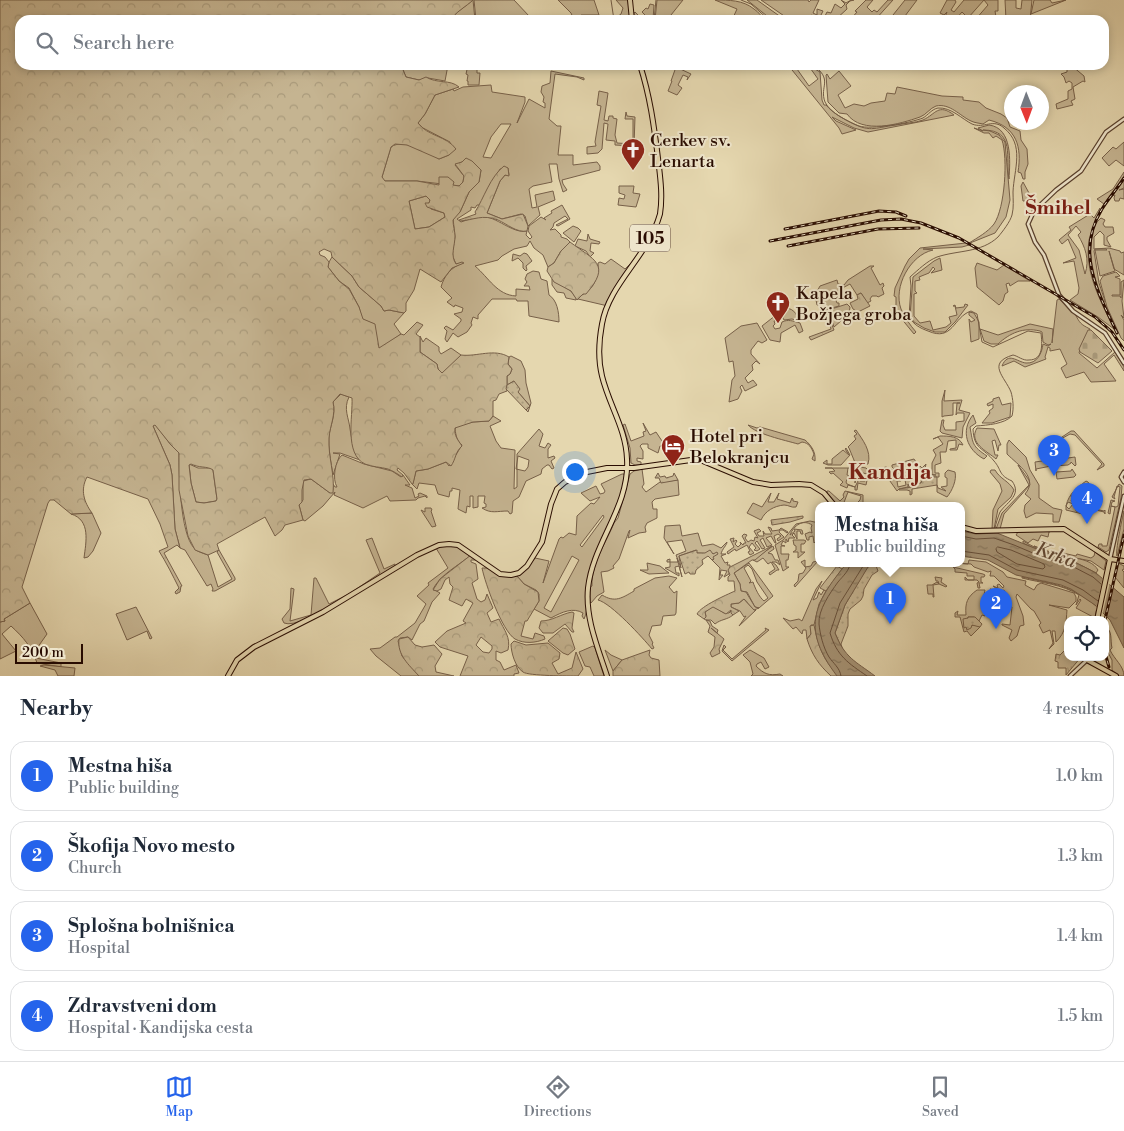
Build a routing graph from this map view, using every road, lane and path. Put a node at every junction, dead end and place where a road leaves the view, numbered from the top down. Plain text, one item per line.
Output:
1 (630, 0) edge
2 (632, 15) edge
3 (642, 70) edge
4 (1124, 119) edge
5 (1124, 363) edge
6 (627, 468) junction
7 (1124, 472) edge
8 (1124, 483) edge
9 (1124, 496) edge
10 (832, 502) edge
11 (965, 528) edge
12 (1110, 559) junction
13 (1124, 560) edge
14 (1098, 616) edge
15 (1084, 661) edge
16 (1092, 661) edge
17 (228, 676) edge
18 (607, 676) edge
19 (1070, 676) edge
20 (1116, 676) edge

1 - 2 main road
3 - 6 main road, 105
4 - 5 street
6 - 10 main road
6 - 17 main road
6 - 18 main road, 105
7 - 8 street
9 - 12 street
11 - 12 main road
12 - 13 main road
12 - 14 main road
15 - 19 street
16 - 20 main road

